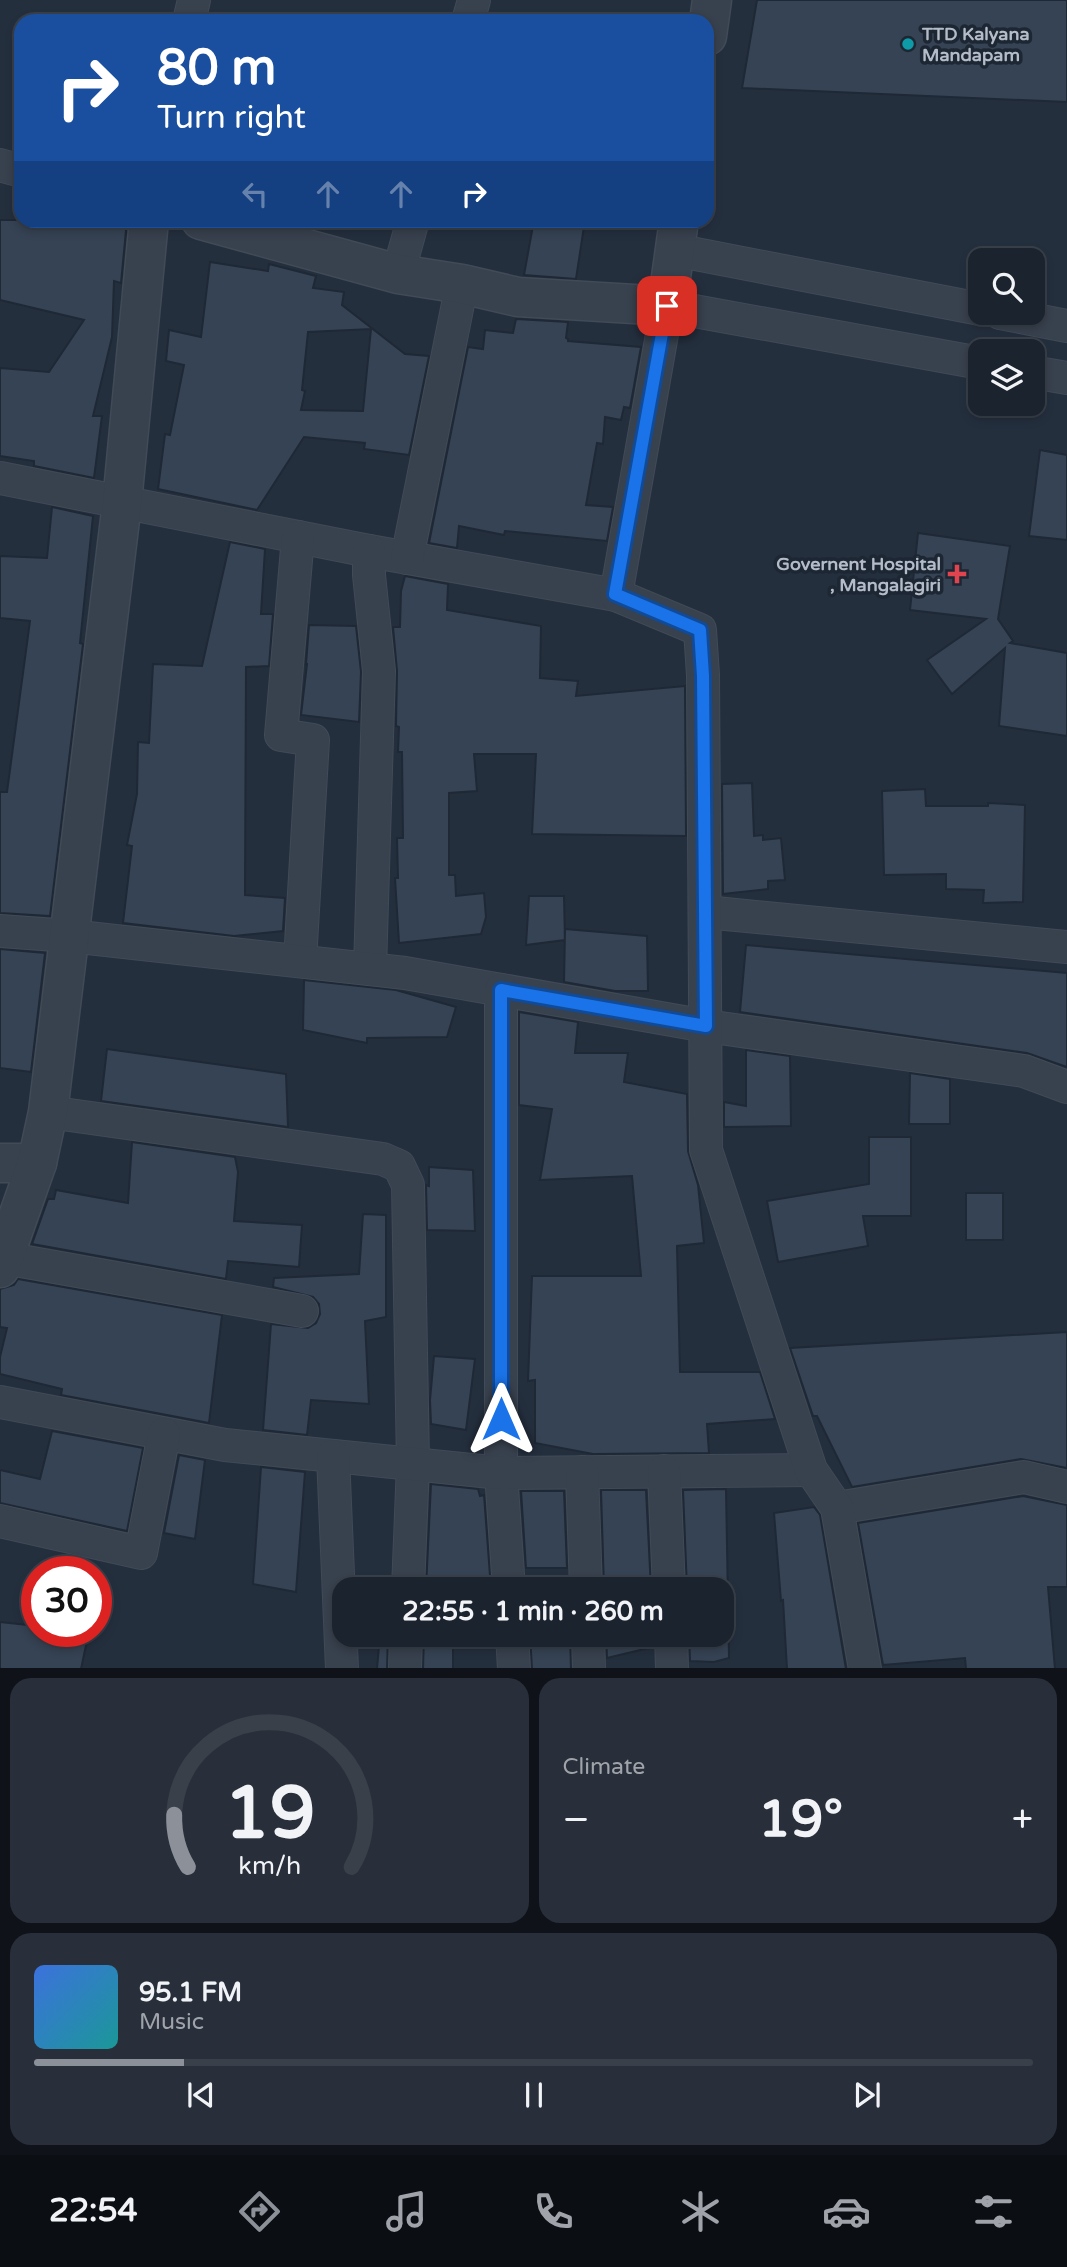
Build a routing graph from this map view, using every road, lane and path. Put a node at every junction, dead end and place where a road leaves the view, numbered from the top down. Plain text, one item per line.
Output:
1 (148, 228) edge
2 (230, 228) edge
3 (411, 228) edge
4 (677, 235) edge
5 (398, 274) junction
6 (462, 284) junction
7 (667, 306) junction
8 (968, 306) edge
9 (1045, 322) edge
10 (1067, 326) edge
11 (968, 361) edge
12 (1045, 374) edge
13 (1067, 378) edge
14 (0, 478) edge
15 (122, 503) junction
16 (298, 537) junction
17 (369, 551) junction
18 (407, 558) junction
19 (615, 594) junction
20 (705, 912) junction
21 (0, 931) edge
22 (70, 936) junction
23 (1067, 947) edge
24 (300, 961) junction
25 (370, 969) junction
26 (501, 990) junction
27 (706, 1026) junction
28 (1067, 1087) edge
29 (48, 1112) junction
30 (19, 1163) edge
31 (2, 1263) edge
32 (302, 1311) dead end
33 (0, 1402) edge
34 (164, 1434) junction
35 (333, 1457) junction
36 (413, 1464) junction
37 (811, 1470) junction
38 (664, 1471) junction
39 (582, 1472) junction
40 (501, 1473) junction
41 (1067, 1487) edge
42 (837, 1508) junction
43 (0, 1521) edge
44 (408, 1577) edge
45 (508, 1577) edge
46 (586, 1577) edge
47 (668, 1577) edge
48 (406, 1647) edge
49 (513, 1647) edge
50 (588, 1647) edge
51 (671, 1647) edge
52 (342, 1668) edge
53 (405, 1668) edge
54 (514, 1668) edge
55 (589, 1668) edge
56 (672, 1668) edge
57 (865, 1668) edge

1 - 15 street
2 - 5 street
3 - 5 street
4 - 7 street
4 - 8 street
5 - 6 street
6 - 7 street
6 - 18 street
7 - 11 street
7 - 19 street
9 - 10 street
12 - 13 street
14 - 15 street
15 - 16 street
15 - 22 street
16 - 17 street
16 - 24 street
17 - 18 street
17 - 25 street
18 - 19 street
19 - 20 street
20 - 23 street
20 - 27 street
21 - 22 street
22 - 24 street
22 - 29 street
24 - 25 street
25 - 26 street
26 - 27 street
26 - 40 street
27 - 28 street
27 - 37 street
29 - 30 street
29 - 36 street
30 - 31 street
31 - 32 street
33 - 34 street
34 - 35 street
34 - 43 street
35 - 36 street
35 - 52 street
36 - 40 street
36 - 44 street
37 - 38 street
37 - 42 street
38 - 39 street
38 - 47 street
39 - 40 street
39 - 46 street
40 - 45 street
41 - 42 street
42 - 57 street
48 - 53 street
49 - 54 street
50 - 55 street
51 - 56 street

